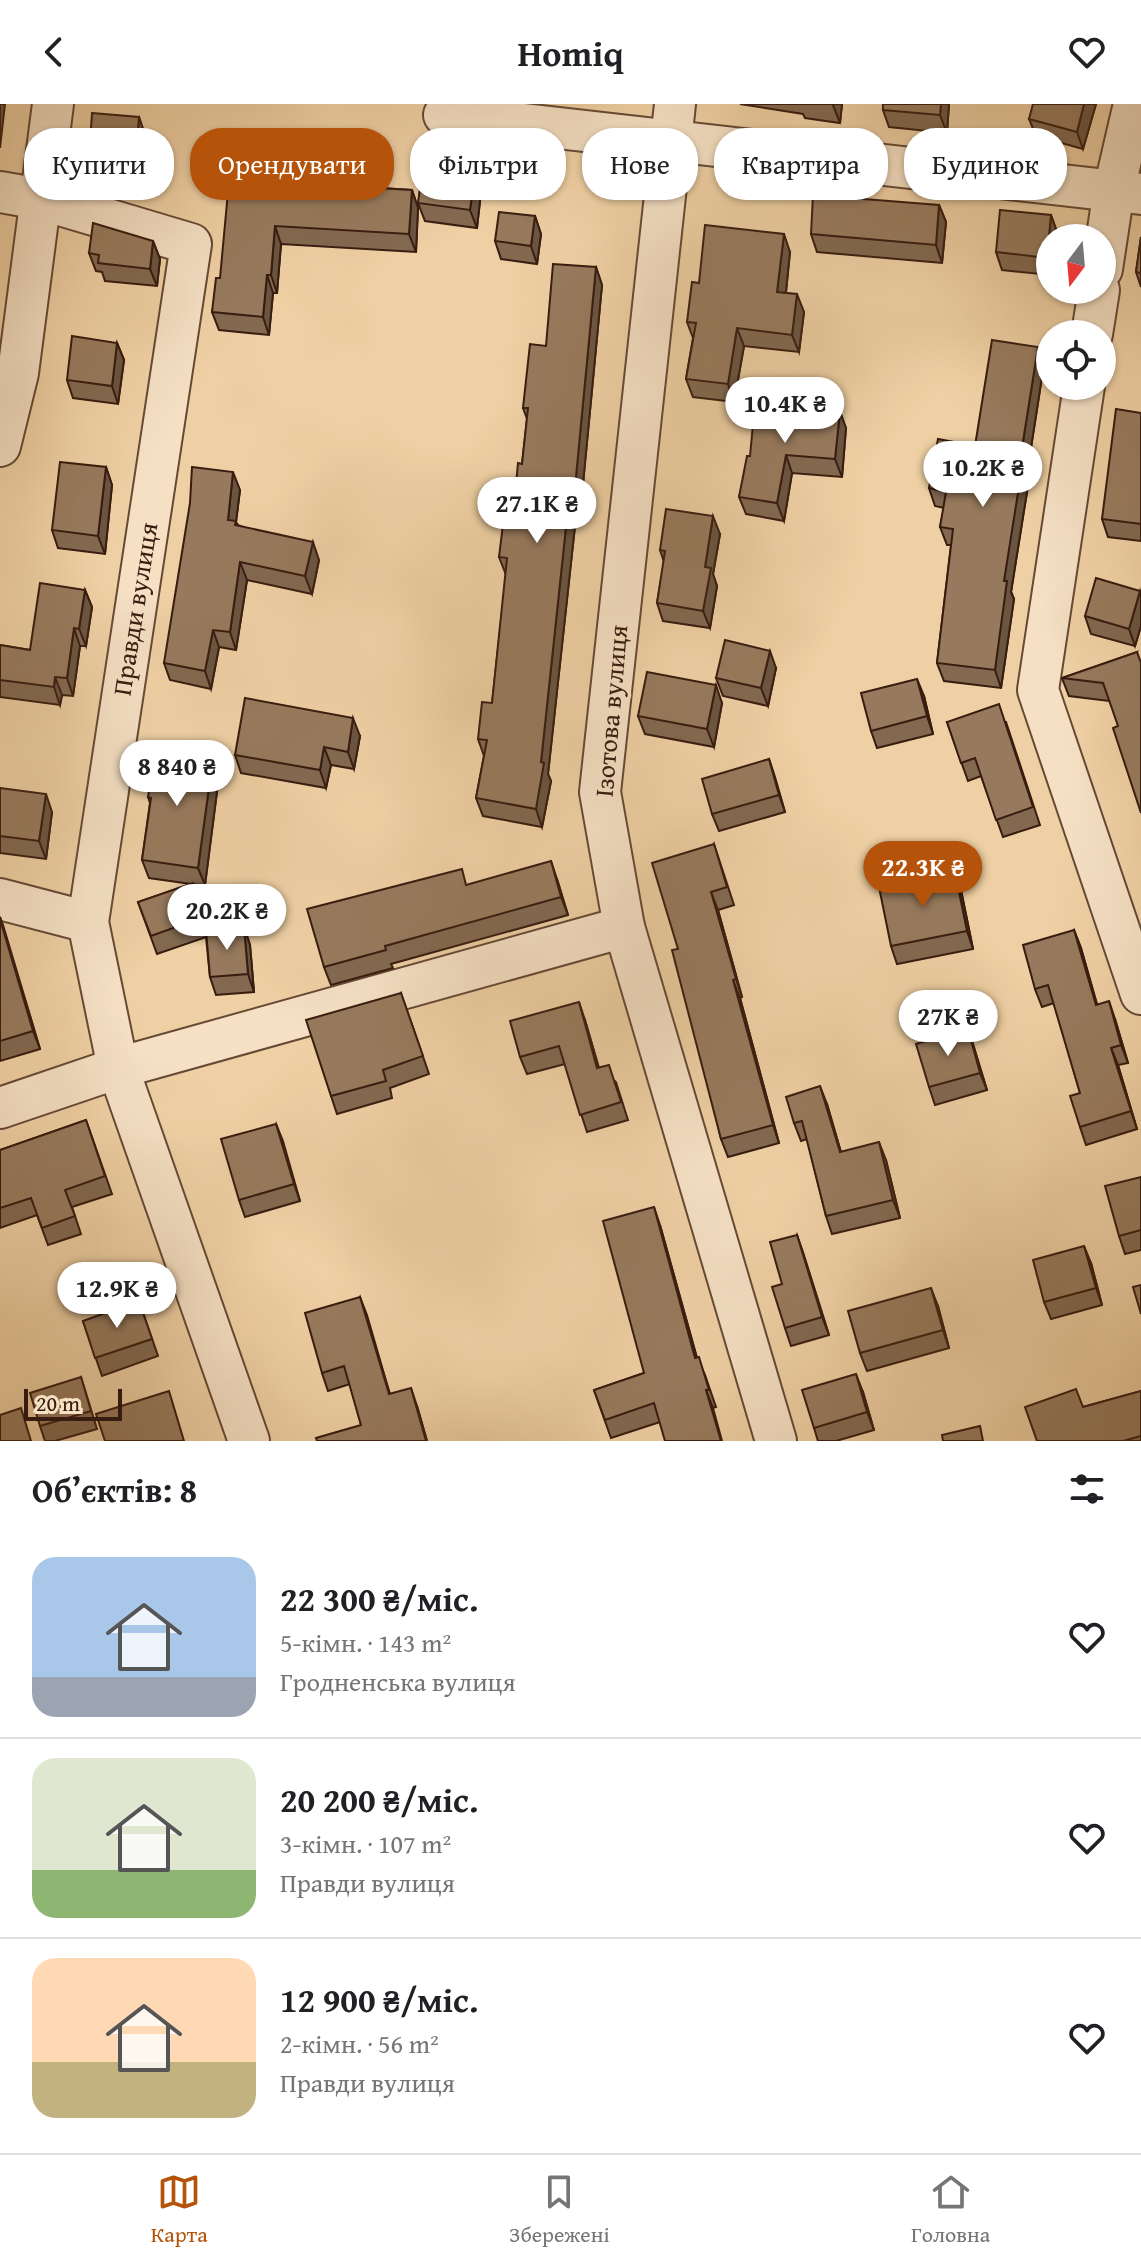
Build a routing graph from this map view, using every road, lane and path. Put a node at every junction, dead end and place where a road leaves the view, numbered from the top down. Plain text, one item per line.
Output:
1 (53, 104) edge
2 (1134, 104) edge
3 (444, 115) dead end
4 (672, 122) edge
5 (50, 128) edge
6 (0, 192) edge
7 (1128, 192) edge
8 (24, 196) edge
9 (40, 200) edge
10 (43, 200) edge
11 (1116, 228) edge
12 (1082, 400) edge
13 (0, 446) edge
14 (0, 899) edge
15 (88, 922) junction
16 (624, 927) junction
17 (1141, 994) edge
18 (118, 1068) junction
19 (0, 1108) edge
20 (249, 1441) edge
21 (776, 1441) edge

1 - 5 street
2 - 7 street
3 - 4 street
4 - 7 street
4 - 16 street, Ізотова вулиця
6 - 8 street
7 - 11 street
9 - 13 street
10 - 15 street, Правди вулиця
12 - 17 street
14 - 15 street
15 - 18 street, Правди вулиця
16 - 18 street
16 - 21 street, Ізотова вулиця
18 - 19 street
18 - 20 street, Правди вулиця

